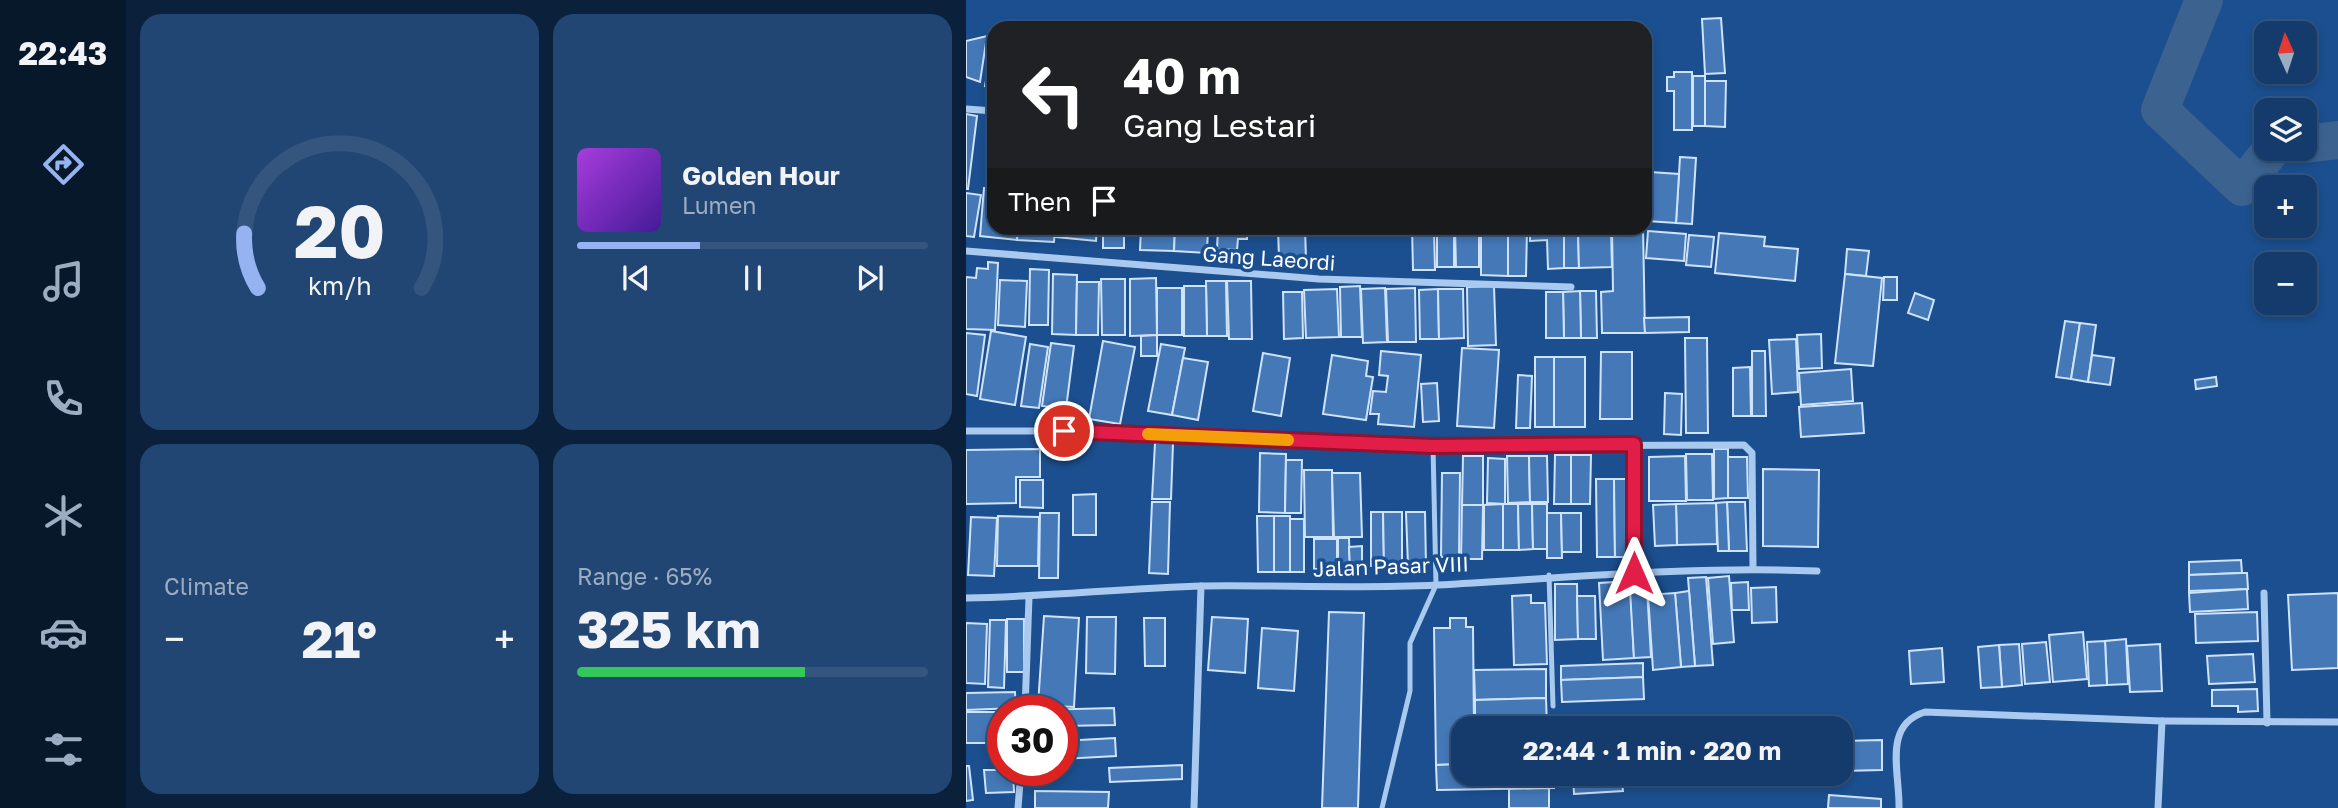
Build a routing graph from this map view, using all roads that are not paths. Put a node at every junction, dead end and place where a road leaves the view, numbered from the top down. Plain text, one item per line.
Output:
1 (966, 109) edge
2 (987, 110) edge
3 (966, 251) edge
4 (1571, 287) dead end
5 (966, 431) edge
6 (1634, 444) junction
7 (1433, 446) junction
8 (1753, 568) junction
9 (1817, 571) dead end
10 (1634, 573) junction
11 (1549, 575) junction
12 (1436, 585) junction
13 (1201, 586) junction
14 (2264, 593) dead end
15 (1029, 597) junction
16 (966, 598) edge
17 (1026, 695) edge
18 (1553, 706) dead end
19 (2162, 721) junction
20 (2338, 722) edge
21 (2267, 723) junction
22 (1020, 786) edge
23 (1018, 808) edge
24 (1194, 808) edge
25 (1382, 808) edge
26 (1899, 808) edge
27 (2158, 808) edge

1 - 2 street
3 - 4 street, Gang Laeordi
5 - 7 street
6 - 7 street
6 - 8 street
6 - 10 street
7 - 12 lane
8 - 9 street, Jalan Pasar VIII
8 - 10 street, Jalan Pasar VIII
10 - 11 street, Jalan Pasar VIII
11 - 12 street, Jalan Pasar VIII
11 - 18 lane
12 - 13 street, Jalan Pasar VIII
12 - 25 lane
13 - 15 street, Jalan Pasar VIII
13 - 24 street
14 - 21 street
15 - 16 street, Jalan Pasar VIII
15 - 17 street
19 - 21 street
19 - 26 street
19 - 27 street
20 - 21 street
22 - 23 street

